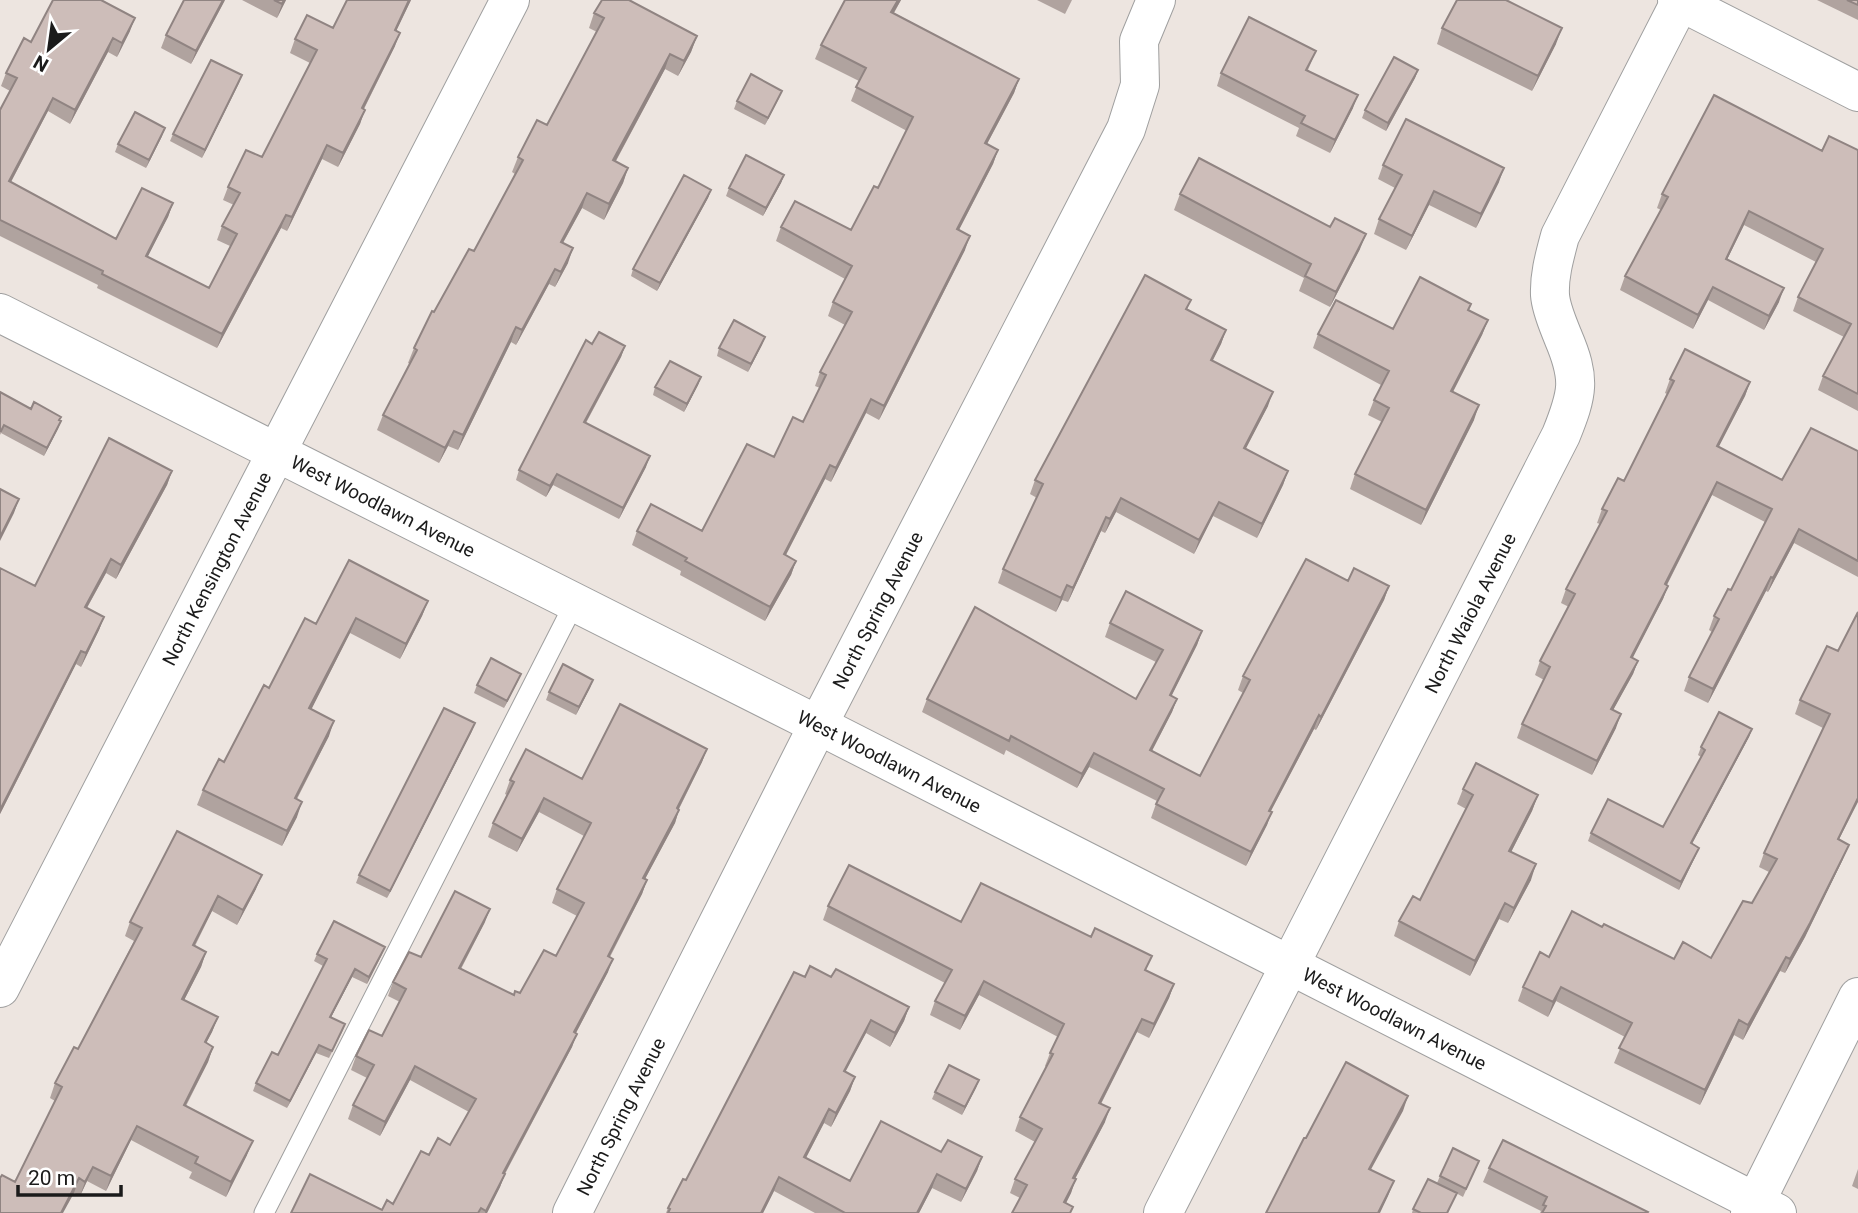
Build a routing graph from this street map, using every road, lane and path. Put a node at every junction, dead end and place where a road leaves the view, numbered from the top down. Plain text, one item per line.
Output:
1 (510, 0) edge
2 (1156, 0) edge
3 (1680, 1) edge
4 (1858, 92) edge
5 (0, 313) edge
6 (276, 452) junction
7 (575, 602) junction
8 (818, 724) junction
9 (1289, 966) junction
10 (0, 988) edge
11 (1858, 997) edge
12 (1761, 1209) edge
13 (264, 1213) edge
14 (572, 1213) edge
15 (1163, 1213) edge

1 - 6 street, North Kensington Avenue
2 - 8 street, North Spring Avenue
3 - 4 street
3 - 9 street, North Waiola Avenue
5 - 6 street, West Woodlawn Avenue
6 - 7 street, West Woodlawn Avenue
6 - 10 street, North Kensington Avenue
7 - 8 street, West Woodlawn Avenue
7 - 13 lane
8 - 9 street, West Woodlawn Avenue
8 - 14 street, North Spring Avenue
9 - 12 street, West Woodlawn Avenue
9 - 15 street, North Waiola Avenue
11 - 12 street

